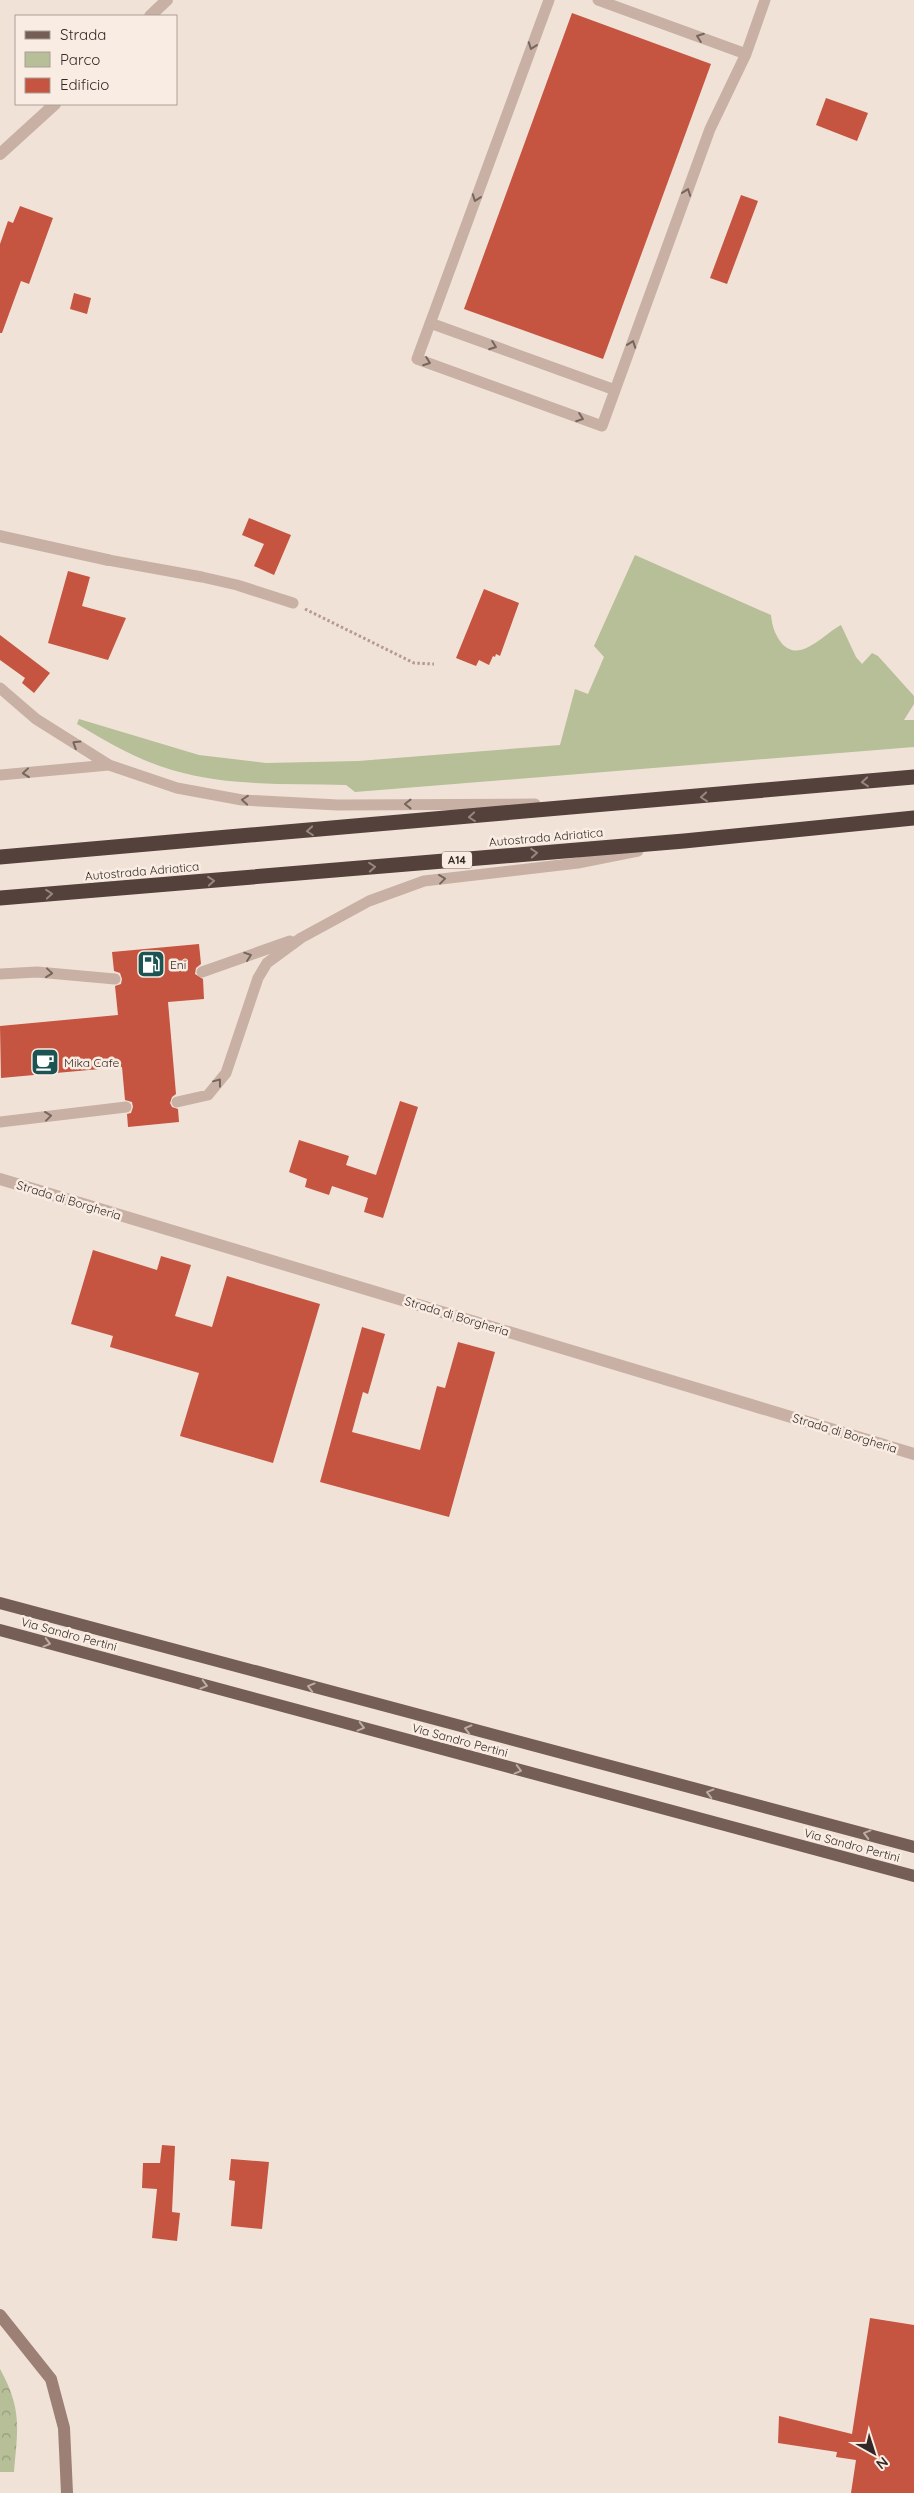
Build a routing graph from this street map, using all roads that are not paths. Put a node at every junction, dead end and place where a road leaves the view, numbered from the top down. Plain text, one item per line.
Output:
1 (167, 0) edge
2 (548, 0) edge
3 (598, 0) edge
4 (765, 0) edge
5 (151, 15) edge
6 (746, 54) junction
7 (54, 105) edge
8 (0, 154) edge
9 (430, 323) junction
10 (615, 390) junction
11 (0, 536) edge
12 (108, 560) joint
13 (293, 603) road end
14 (0, 688) edge
15 (109, 765) junction
16 (0, 775) edge
17 (914, 778) edge
18 (632, 804) junction
19 (914, 818) edge
20 (684, 841) junction
21 (0, 857) edge
22 (0, 898) edge
23 (301, 938) junction
24 (202, 972) dead end
25 (0, 974) edge
26 (115, 980) dead end
27 (177, 1102) dead end
28 (126, 1107) dead end
29 (0, 1122) edge
30 (0, 1179) edge
31 (914, 1454) edge
32 (0, 1603) edge
33 (0, 1630) edge
34 (914, 1846) edge
35 (914, 1876) edge
36 (0, 2315) edge
37 (67, 2493) edge

1 - 5 street
2 -> 9 lane
6 -> 3 lane
4 - 6 lane
10 -> 6 lane
7 - 8 street
9 -> 10 lane
9 -> 10 lane
11 - 12 street
12 - 13 lane
15 -> 14 lane
15 -> 16 lane
18 -> 15 lane
17 -> 18 highway, Autostrada Adriatica
18 -> 21 highway, Autostrada Adriatica
19 - 20 highway, Autostrada Adriatica / A14
22 -> 20 highway, Autostrada Adriatica / A14
23 -> 20 lane
24 -> 23 lane
27 -> 23 lane
25 -> 26 lane
29 -> 28 lane
30 - 31 street, Strada di Borgheria
34 -> 32 main road, Via Sandro Pertini
33 -> 35 main road, Via Sandro Pertini
36 - 37 street

